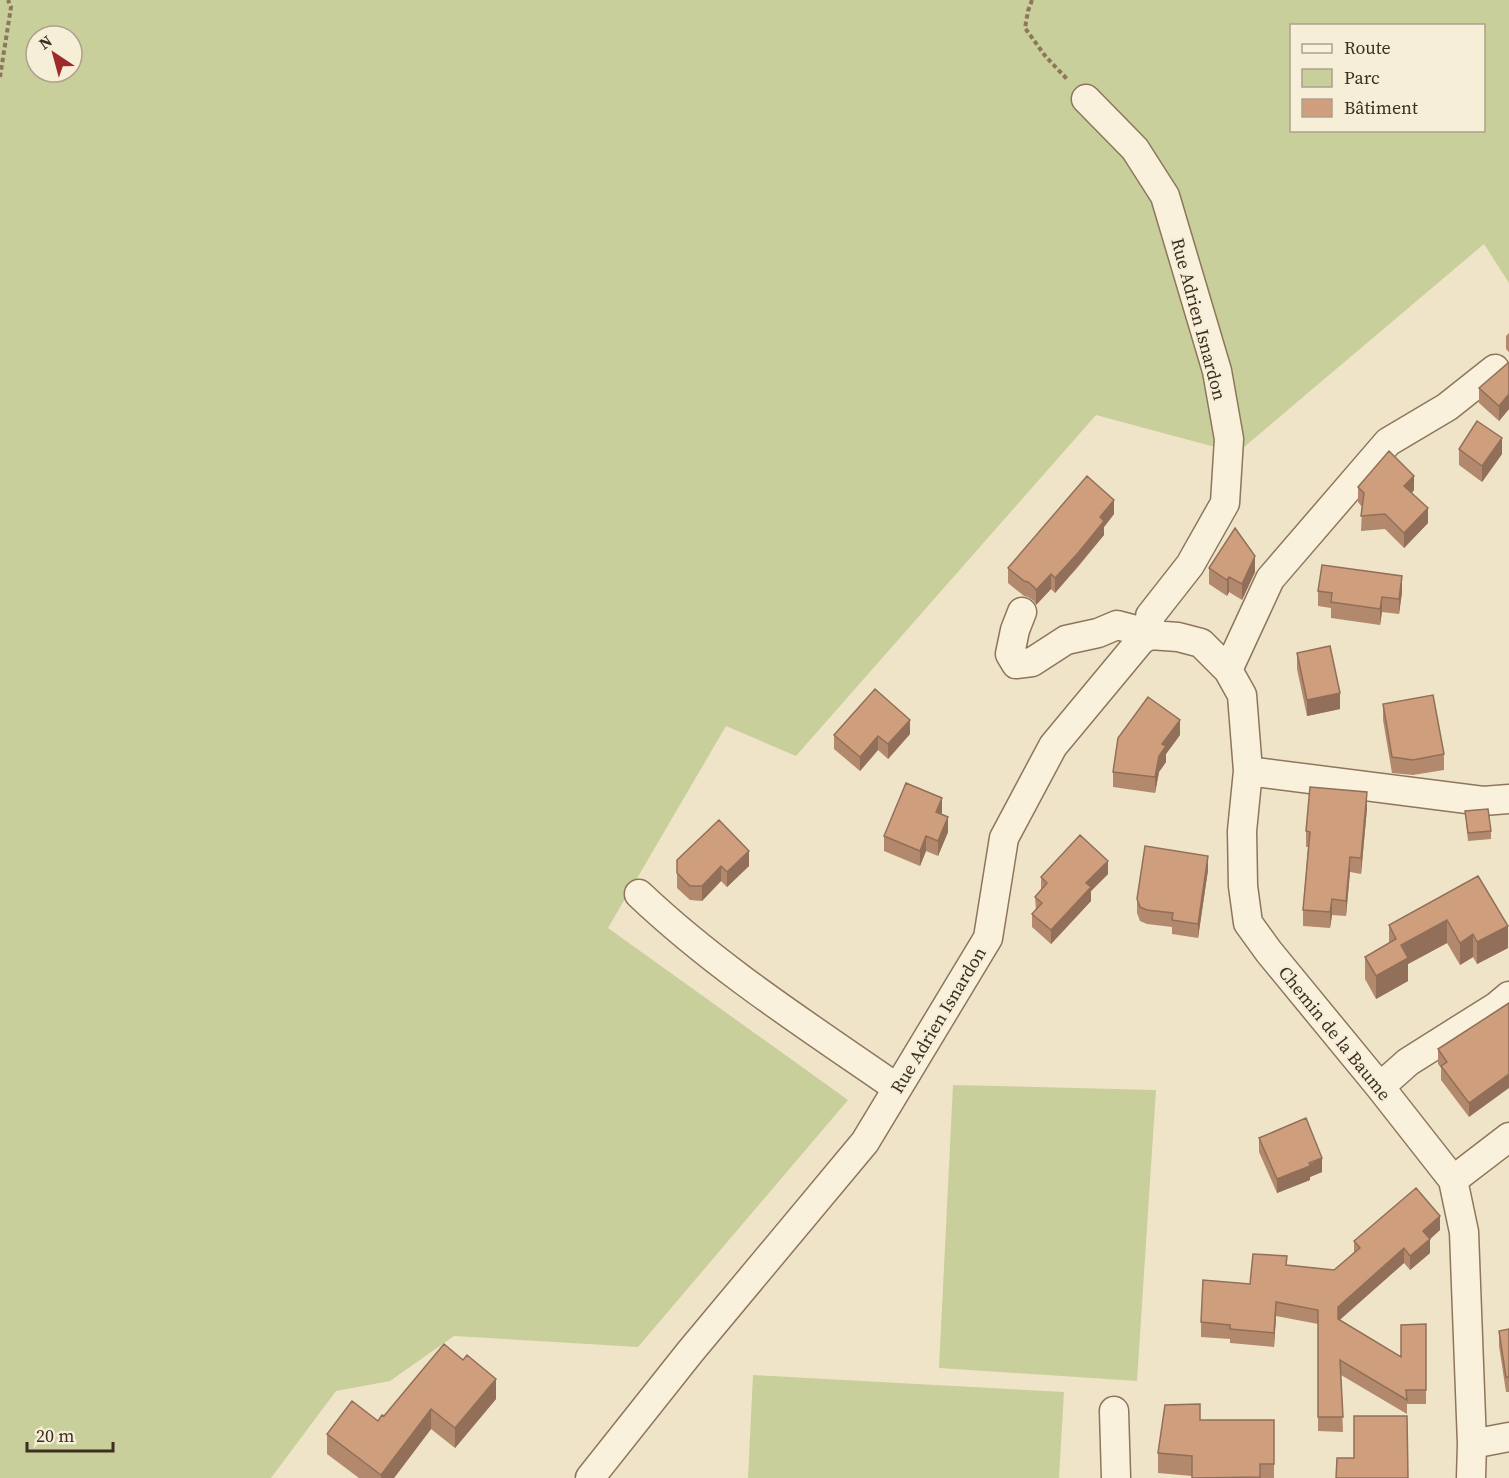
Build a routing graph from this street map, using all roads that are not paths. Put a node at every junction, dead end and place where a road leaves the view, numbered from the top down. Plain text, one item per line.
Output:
1 (1086, 99) road end
2 (1495, 369) dead end
3 (1022, 612) dead end
4 (1146, 637) junction
5 (1228, 670) junction
6 (1248, 771) junction
7 (1509, 799) edge
8 (639, 894) dead end
9 (1509, 996) edge
10 (1380, 1087) junction
11 (897, 1088) junction
12 (1509, 1137) edge
13 (1453, 1179) junction
14 (1114, 1410) dead end
15 (1509, 1437) edge
16 (1472, 1444) junction
17 (590, 1478) edge
18 (1116, 1478) edge
19 (1471, 1478) edge

1 - 4 street, Rue Adrien Isnardon
2 - 5 street
3 - 4 street
4 - 5 street, Chemin de la Baume
4 - 11 street, Rue Adrien Isnardon
5 - 6 street, Chemin de la Baume
6 - 7 street
6 - 10 street, Chemin de la Baume
8 - 11 street
9 - 10 street
10 - 13 street, Chemin de la Baume
11 - 17 street, Rue Adrien Isnardon
12 - 13 street
13 - 16 street, Chemin de la Baume
14 - 18 street
15 - 16 street
16 - 19 street, Chemin de la Baume

